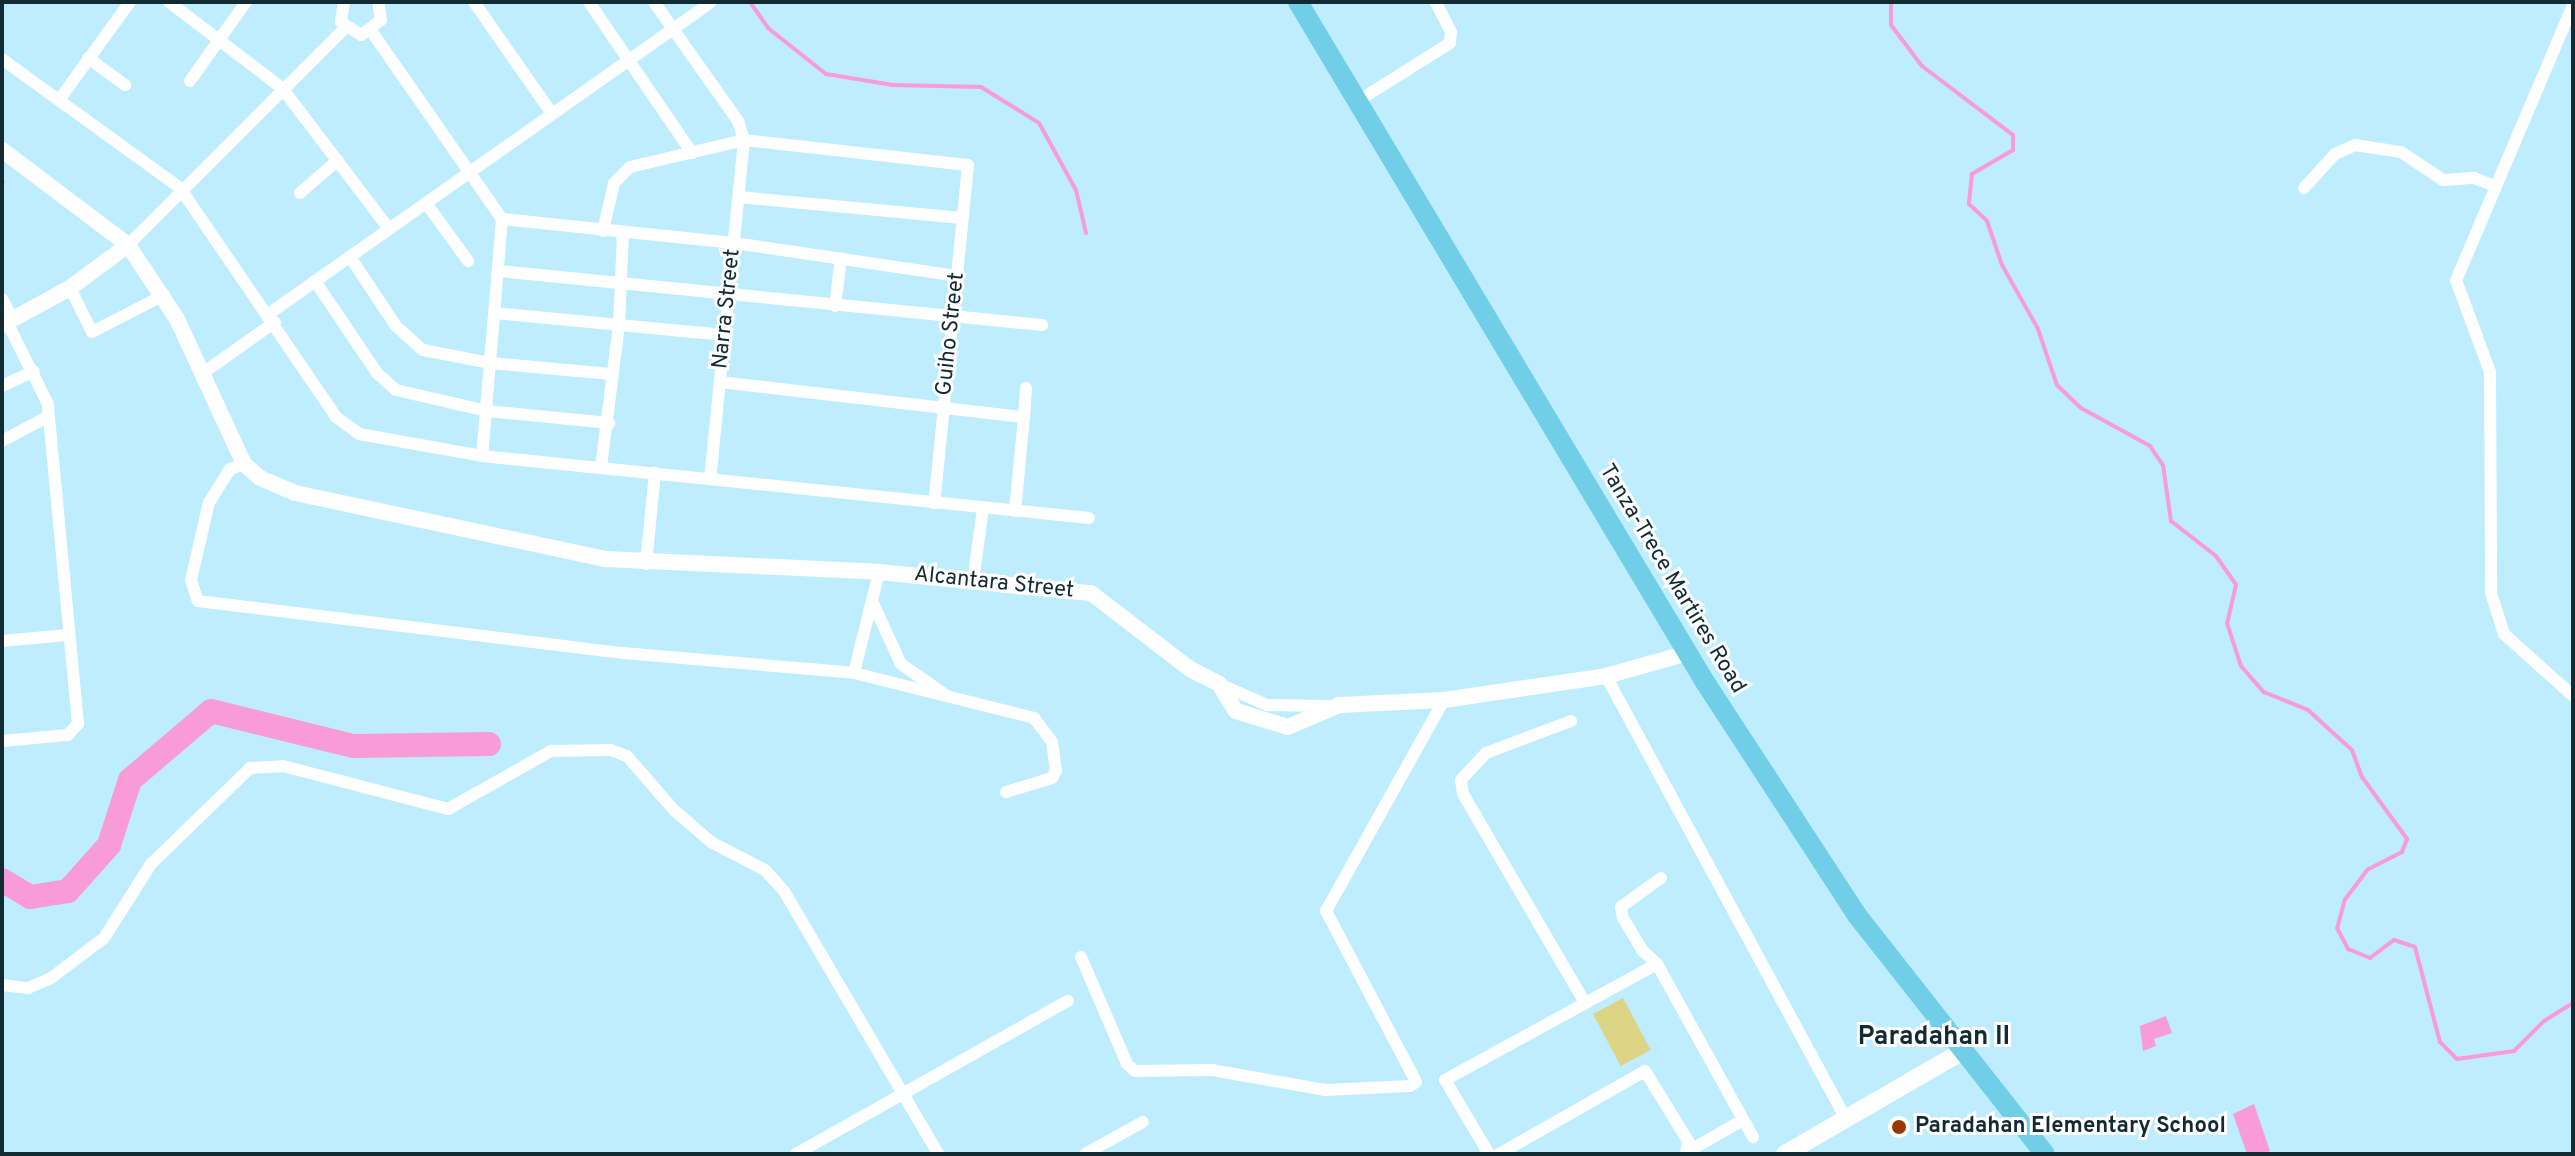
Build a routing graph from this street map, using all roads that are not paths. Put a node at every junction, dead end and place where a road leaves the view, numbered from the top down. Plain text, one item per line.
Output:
1 (130, 2) edge
2 (169, 2) edge
3 (246, 2) edge
4 (344, 2) edge
5 (378, 2) edge
6 (474, 2) edge
7 (589, 2) edge
8 (654, 2) edge
9 (1298, 2) edge
10 (1436, 2) edge
11 (710, 3) edge
12 (2573, 5) edge
13 (345, 28) junction
14 (673, 29) junction
15 (372, 32) junction
16 (219, 40) junction
17 (88, 58) junction
18 (2, 59) edge
19 (630, 59) junction
20 (190, 81) dead end
21 (125, 85) dead end
22 (282, 88) junction
23 (59, 100) junction
24 (1358, 101) junction
25 (552, 114) junction
26 (744, 140) junction
27 (692, 153) junction
28 (5, 156) edge
29 (338, 160) junction
30 (471, 171) junction
31 (2495, 186) junction
32 (180, 188) junction
33 (2304, 188) dead end
34 (300, 193) dead end
35 (739, 197) junction
36 (426, 203) junction
37 (962, 218) junction
38 (502, 219) junction
39 (389, 229) junction
40 (603, 231) junction
41 (623, 234) junction
42 (734, 243) junction
43 (128, 245) junction
44 (350, 257) junction
45 (841, 258) junction
46 (468, 261) dead end
47 (499, 271) junction
48 (957, 276) junction
49 (315, 281) junction
50 (622, 282) junction
51 (70, 288) junction
52 (164, 295) junction
53 (729, 295) junction
54 (2, 299) edge
55 (835, 306) junction
56 (495, 313) junction
57 (272, 318) junction
58 (953, 318) junction
59 (7, 322) edge
60 (619, 325) junction
61 (1042, 325) dead end
62 (724, 335) junction
63 (490, 363) junction
64 (34, 371) junction
65 (203, 373) junction
66 (610, 374) junction
67 (720, 382) junction
68 (2, 386) edge
69 (1026, 388) dead end
70 (943, 409) junction
71 (487, 411) junction
72 (49, 416) junction
73 (1024, 417) junction
74 (609, 423) junction
75 (2, 441) edge
76 (482, 456) junction
77 (244, 464) junction
78 (601, 467) junction
79 (655, 472) junction
80 (710, 478) junction
81 (934, 503) junction
82 (983, 508) junction
83 (1015, 511) junction
84 (1089, 518) dead end
85 (646, 564) junction
86 (879, 572) junction
87 (973, 582) junction
88 (872, 601) junction
89 (68, 635) junction
90 (2, 641) edge
91 (1688, 653) junction
92 (854, 673) junction
93 (1606, 676) junction
94 (2573, 696) edge
95 (953, 700) junction
96 (1444, 700) junction
97 (1571, 721) dead end
98 (2, 741) edge
99 (1006, 792) dead end
100 (1661, 878) dead end
101 (1081, 957) dead end
102 (1657, 964) junction
103 (2, 985) edge
104 (1068, 1001) dead end
105 (1585, 1003) junction
106 (1961, 1052) junction
107 (903, 1092) junction
108 (1846, 1119) junction
109 (1743, 1120) junction
110 (1143, 1122) dead end
111 (1753, 1137) dead end
112 (1686, 1153) edge
113 (796, 1154) edge
114 (938, 1154) edge
115 (1085, 1154) edge
116 (1489, 1154) edge
117 (1499, 1154) edge
118 (1785, 1154) edge
119 (2045, 1154) edge

1 - 17 street
2 - 16 street
3 - 16 street
4 - 13 street
5 - 15 street
6 - 25 street
7 - 19 street
8 - 14 street
9 - 24 main road, Tanza-Trece Martires Road
10 - 24 street
11 - 14 street
12 - 31 street
13 - 15 street
13 - 22 street
14 - 19 street
14 - 26 street
15 - 30 street
16 - 20 street
16 - 22 street
17 - 21 street
17 - 23 street
18 - 23 street
19 - 25 street
19 - 27 street
22 - 29 street
22 - 32 street
23 - 32 street
24 - 91 main road, Tanza-Trece Martires Road
25 - 30 street
26 - 27 street
26 - 35 street, Narra Street
26 - 37 street, Guiho Street
27 - 40 street
28 - 43 street
29 - 34 street
29 - 39 street
30 - 36 street
30 - 38 street
31 - 33 street
31 - 94 street
32 - 43 street
32 - 57 street
35 - 37 street
35 - 42 street, Narra Street
36 - 39 street
36 - 46 street
37 - 48 street, Guiho Street
38 - 40 street
38 - 47 street
39 - 44 street
40 - 41 street
41 - 42 street
41 - 50 street
42 - 45 street
42 - 53 street, Narra Street
43 - 51 street
43 - 52 street
44 - 49 street
44 - 63 street
45 - 48 street
45 - 55 street
47 - 50 street
47 - 56 street
48 - 58 street, Guiho Street
49 - 57 street
49 - 71 street
50 - 53 street
50 - 60 street
51 - 52 street
51 - 59 street
52 - 65 street
53 - 55 street
53 - 62 street, Narra Street
54 - 59 street
55 - 58 street
56 - 60 street
56 - 63 street
57 - 65 street
57 - 76 street
58 - 61 street
58 - 70 street, Guiho Street
59 - 64 street
60 - 62 street
60 - 66 street
62 - 67 street, Narra Street
63 - 66 street
63 - 71 street
64 - 68 street
64 - 72 street
65 - 77 street
66 - 74 street
67 - 70 street
67 - 80 street, Narra Street
69 - 73 street
70 - 73 street
70 - 81 street, Guiho Street
71 - 74 street
71 - 76 street
72 - 75 street
72 - 89 street
73 - 83 street
74 - 78 street
76 - 78 street
77 - 85 street, Alcantara Street
77 - 92 street
78 - 79 street
79 - 80 street
79 - 85 street
80 - 81 street
81 - 82 street
82 - 83 street
82 - 87 street
83 - 84 street
85 - 86 street, Alcantara Street
86 - 87 street, Alcantara Street
86 - 88 street
87 - 96 street, Alcantara Street
88 - 92 street
88 - 95 street
89 - 90 street
89 - 98 street
91 - 93 street, Alcantara Street
91 - 106 main road, Tanza-Trece Martires Road
92 - 95 street
93 - 96 street, Alcantara Street
93 - 108 street
95 - 99 street
96 - 101 street
97 - 105 street
100 - 102 street
102 - 105 street
102 - 109 street
103 - 107 street
104 - 107 street
105 - 116 street
106 - 108 main road
106 - 119 main road, Tanza-Trece Martires Road
107 - 113 street
107 - 114 street
108 - 118 main road
109 - 111 street
109 - 112 street
110 - 115 street
112 - 117 street

